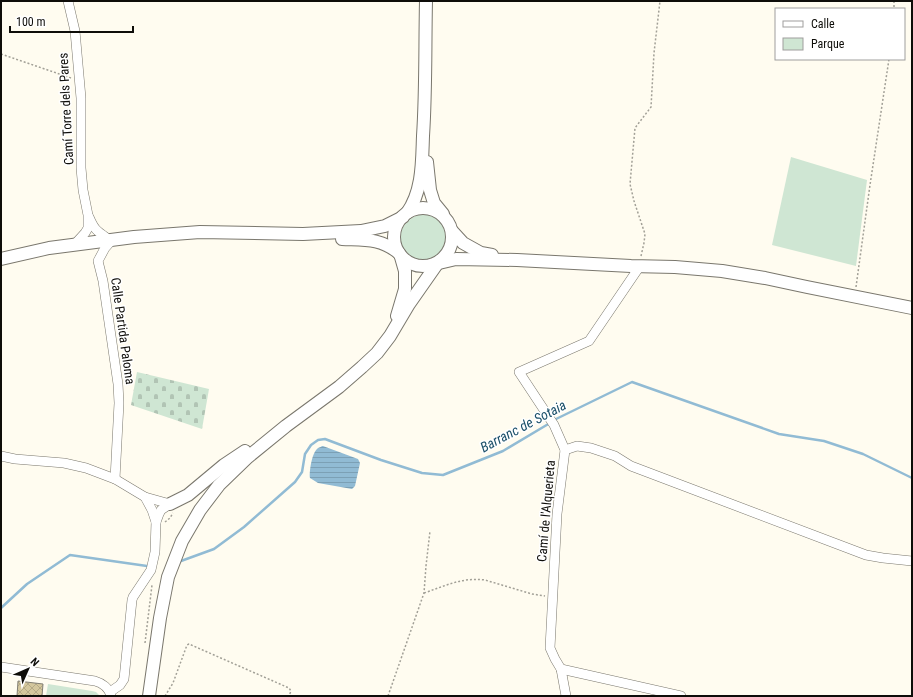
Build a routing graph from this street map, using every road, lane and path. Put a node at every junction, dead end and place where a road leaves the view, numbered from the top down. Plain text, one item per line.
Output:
1 (68, 1) edge
2 (426, 1) edge
3 (660, 1) edge
4 (1, 54) edge
5 (889, 60) edge
6 (79, 80) junction
7 (424, 119) junction
8 (88, 215) junction
9 (405, 215) junction
10 (444, 217) junction
11 (452, 231) junction
12 (303, 234) junction
13 (111, 240) junction
14 (74, 245) junction
15 (400, 255) junction
16 (1, 259) edge
17 (516, 260) junction
18 (438, 263) junction
19 (640, 266) junction
20 (854, 296) junction
21 (912, 308) edge
22 (390, 336) junction
23 (268, 441) junction
24 (565, 450) junction
25 (1, 456) edge
26 (115, 479) junction
27 (145, 496) junction
28 (170, 504) junction
29 (160, 523) junction
30 (430, 531) dead end
31 (912, 561) edge
32 (152, 583) dead end
33 (424, 593) junction
34 (553, 597) junction
35 (145, 649) dead end
36 (1, 668) edge
37 (561, 669) junction
38 (110, 694) edge
39 (150, 696) edge
40 (165, 696) edge
41 (289, 696) edge
42 (388, 696) edge
43 (566, 696) edge
44 (681, 696) edge

1 - 6 street, Camí Torre dels Pares
2 - 7 main road
3 - 19 path
4 - 6 path
5 - 20 path
6 - 8 street, Camí Torre dels Pares
7 - 9 main road
7 - 10 main road
8 - 13 street, Camí Torre dels Pares
8 - 14 street, Camí Torre dels Pares
9 - 10 main road
9 - 12 main road
9 - 15 main road
10 - 11 main road
11 - 17 main road
11 - 18 main road
12 - 13 main road
12 - 15 main road
13 - 14 main road
13 - 26 street, Calle Partida Paloma
14 - 16 main road
15 - 18 main road
15 - 22 main road
17 - 18 main road
17 - 19 main road
18 - 22 main road
19 - 20 main road
19 - 24 street, Camí de l'Alquerieta
20 - 21 main road
22 - 23 main road
23 - 28 main road
23 - 39 main road
24 - 31 street
24 - 34 street, Camí de l'Alquerieta
25 - 26 street
26 - 27 street
27 - 28 street
27 - 29 street
28 - 29 street
28 - 29 path
29 - 38 street
30 - 33 path
32 - 35 path
33 - 34 path
33 - 42 path
34 - 37 street, Camí de l'Alquerieta
36 - 38 street
37 - 43 street, Camí de l'Alquerieta
37 - 44 street
40 - 41 path

